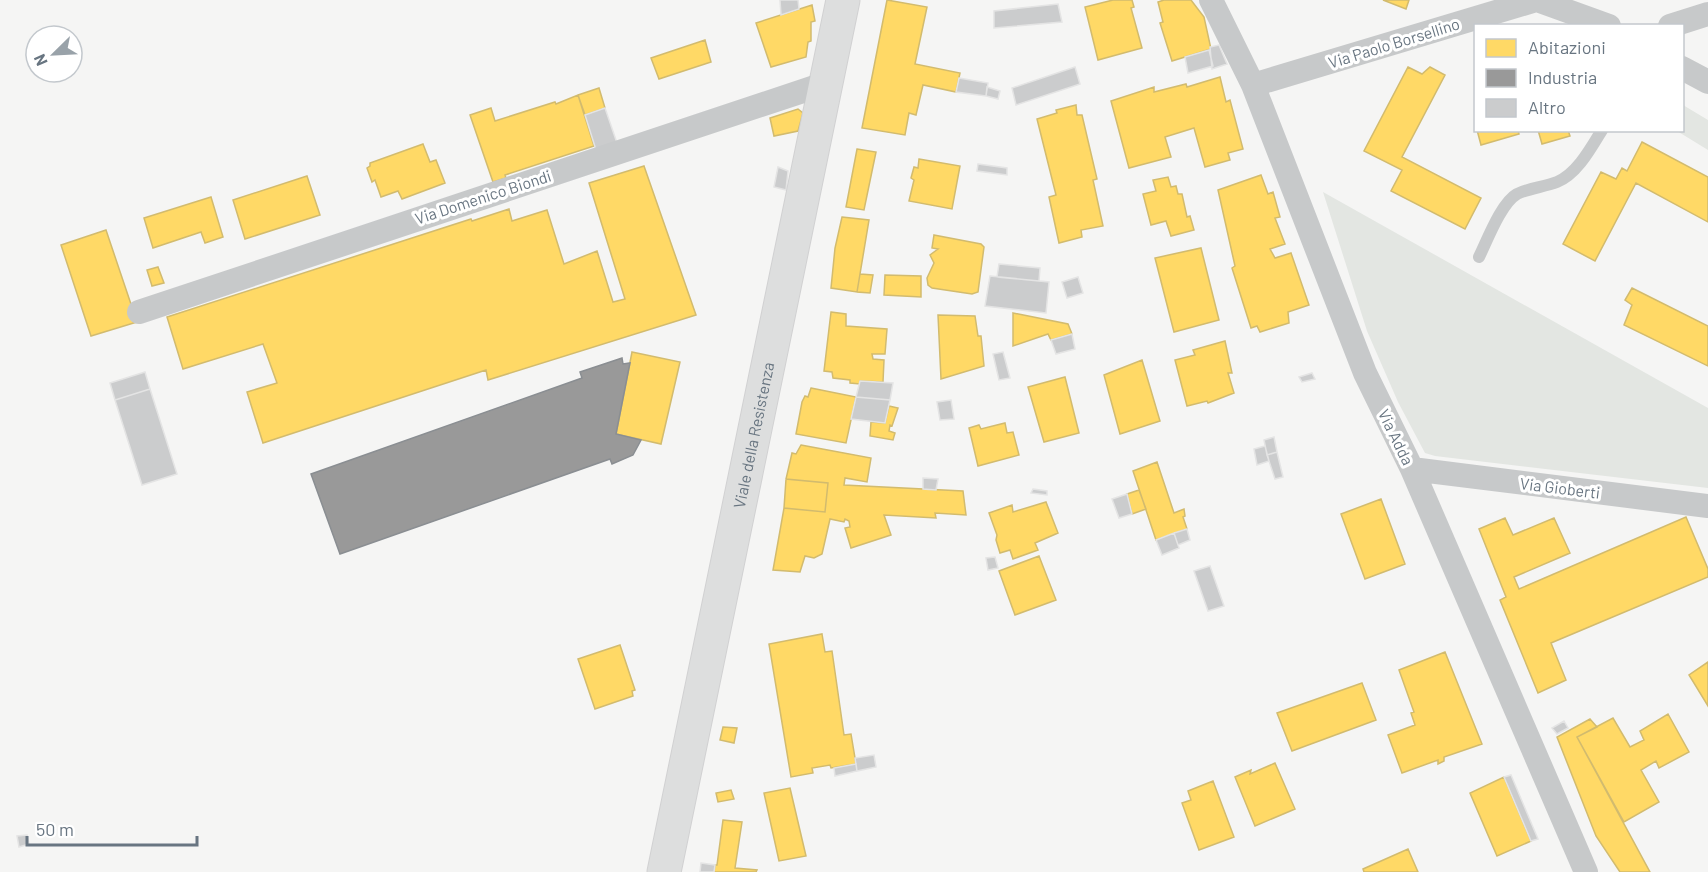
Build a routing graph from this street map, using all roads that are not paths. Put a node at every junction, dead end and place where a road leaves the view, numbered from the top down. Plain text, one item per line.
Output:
1 (843, 0) edge
2 (1211, 0) edge
3 (1537, 0) edge
4 (1708, 14) edge
5 (1603, 24) edge
6 (1676, 24) edge
7 (1684, 69) edge
8 (1708, 82) edge
9 (827, 83) junction
10 (1253, 86) junction
11 (1601, 132) edge
12 (1479, 257) dead end
13 (139, 312) dead end
14 (1412, 469) junction
15 (1708, 506) edge
16 (664, 872) edge
17 (1586, 872) edge

1 - 9 main road, Viale della Resistenza
2 - 10 street, Via Adda
3 - 5 street, Via Paolo Borsellino
3 - 10 street, Via Paolo Borsellino
4 - 6 street
7 - 8 street
9 - 13 street, Via Domenico Biondi
9 - 16 main road, Viale della Resistenza
10 - 14 street, Via Adda
11 - 12 lane
14 - 15 street, Via Gioberti
14 - 17 street, Via Adda

